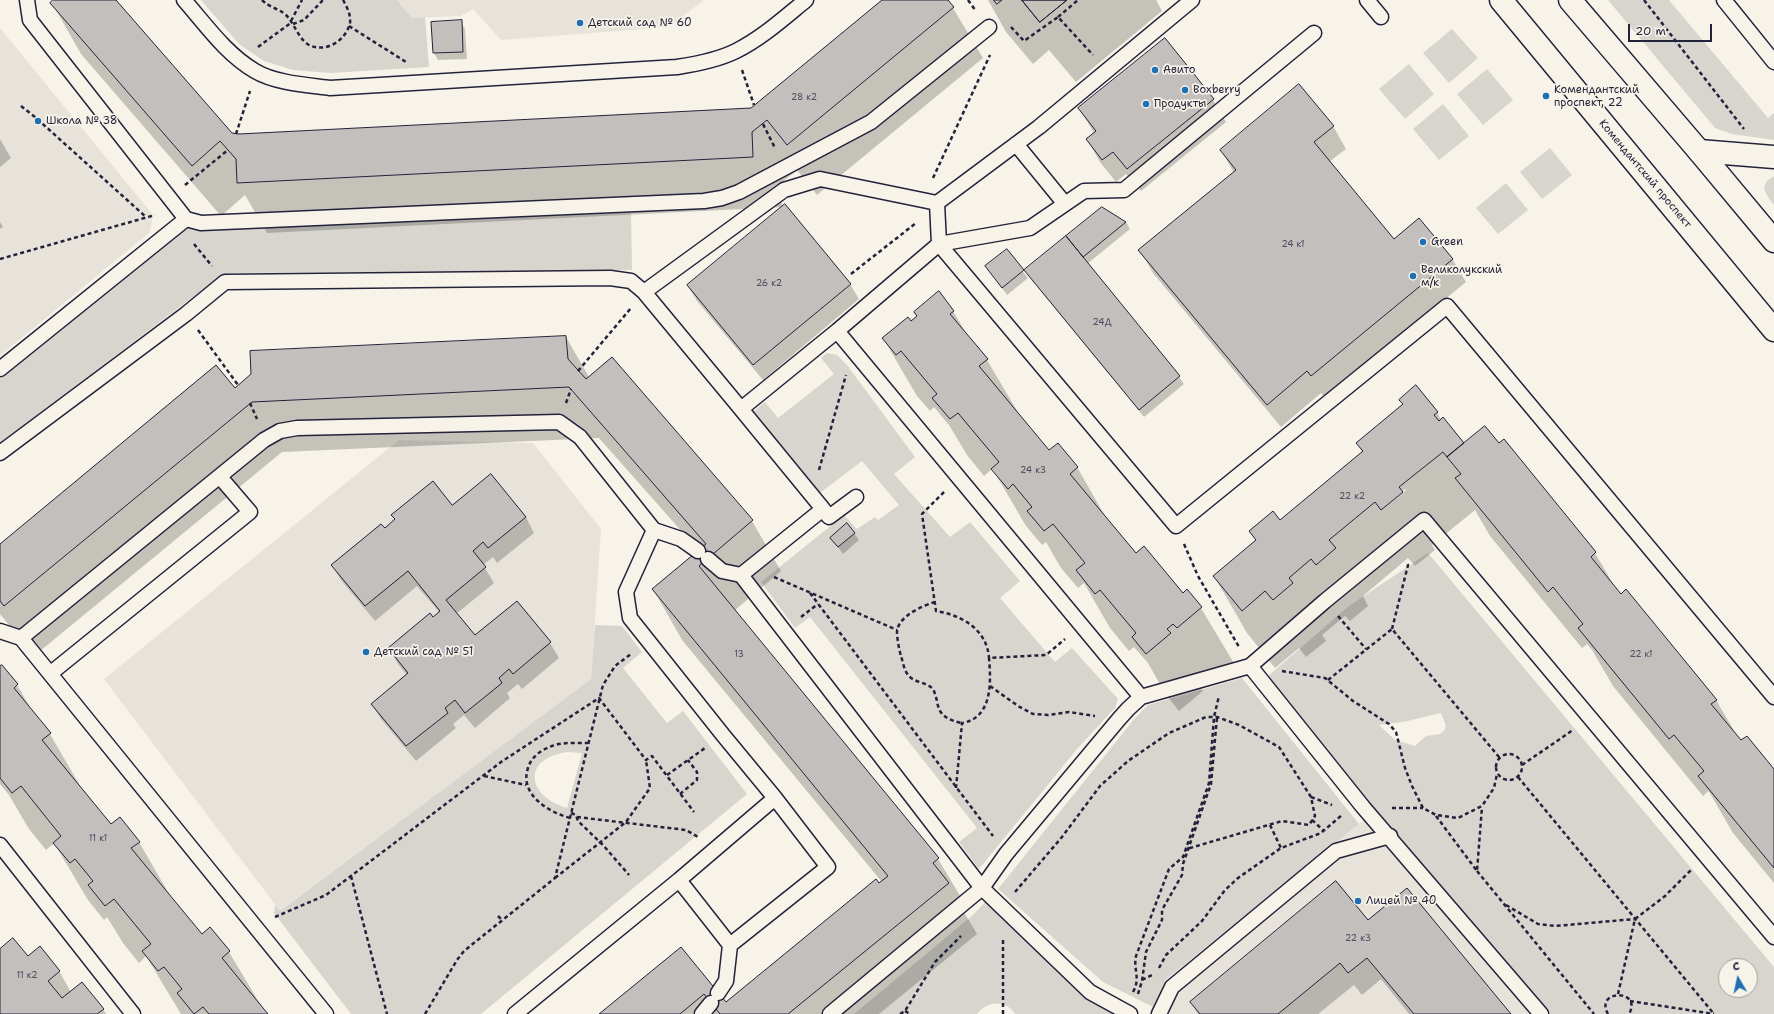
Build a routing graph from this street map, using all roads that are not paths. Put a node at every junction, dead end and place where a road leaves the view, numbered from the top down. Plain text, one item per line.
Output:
1 (27, 0) edge
2 (184, 0) edge
3 (806, 0) edge
4 (1192, 0) edge
5 (1367, 0) edge
6 (1502, 0) edge
7 (1570, 0) edge
8 (1724, 0) edge
9 (1381, 17) dead end
10 (989, 27) road end
11 (1314, 33) dead end
12 (1774, 62) edge
13 (1016, 144) junction
14 (1699, 151) junction
15 (1774, 157) edge
16 (939, 203) junction
17 (1065, 204) junction
18 (182, 222) junction
19 (1774, 241) edge
20 (939, 244) junction
21 (644, 292) junction
22 (1774, 330) edge
23 (837, 331) junction
24 (0, 369) edge
25 (741, 409) junction
26 (0, 453) edge
27 (220, 477) junction
28 (856, 497) dead end
29 (823, 510) junction
30 (654, 530) junction
31 (746, 571) junction
32 (0, 631) edge
33 (21, 638) junction
34 (1250, 666) junction
35 (51, 673) junction
36 (1774, 697) edge
37 (1141, 698) junction
38 (775, 798) junction
39 (1390, 836) junction
40 (0, 846) edge
41 (679, 880) junction
42 (982, 888) junction
43 (1774, 937) edge
44 (730, 945) junction
45 (710, 1003) edge
46 (133, 1014) edge
47 (326, 1014) edge
48 (515, 1014) edge
49 (830, 1014) edge
50 (1129, 1014) edge
51 (1159, 1014) edge
52 (1541, 1014) edge

1 - 18 lane
2 - 3 lane
4 - 13 lane
5 - 9 lane
6 - 22 main road, Комендантский проспект
7 - 14 main road
8 - 12 lane
10 - 18 lane
11 - 17 lane
13 - 16 lane
13 - 17 lane
14 - 15 main road
14 - 19 main road
16 - 20 lane
16 - 21 lane
17 - 20 lane
18 - 24 lane
20 - 23 lane
20 - 36 lane
21 - 25 lane
21 - 26 lane
23 - 25 lane
23 - 37 lane
25 - 29 lane
27 - 30 lane
27 - 33 lane
27 - 35 lane
28 - 29 lane
29 - 31 lane
30 - 31 lane
30 - 38 lane
31 - 42 lane
32 - 33 lane
33 - 35 lane
34 - 37 lane
34 - 39 lane
34 - 43 lane
35 - 47 lane
37 - 42 lane
38 - 41 lane
38 - 44 lane
39 - 51 lane
39 - 52 lane
40 - 46 lane
41 - 44 lane
41 - 48 lane
42 - 49 lane
42 - 50 lane
44 - 45 lane

